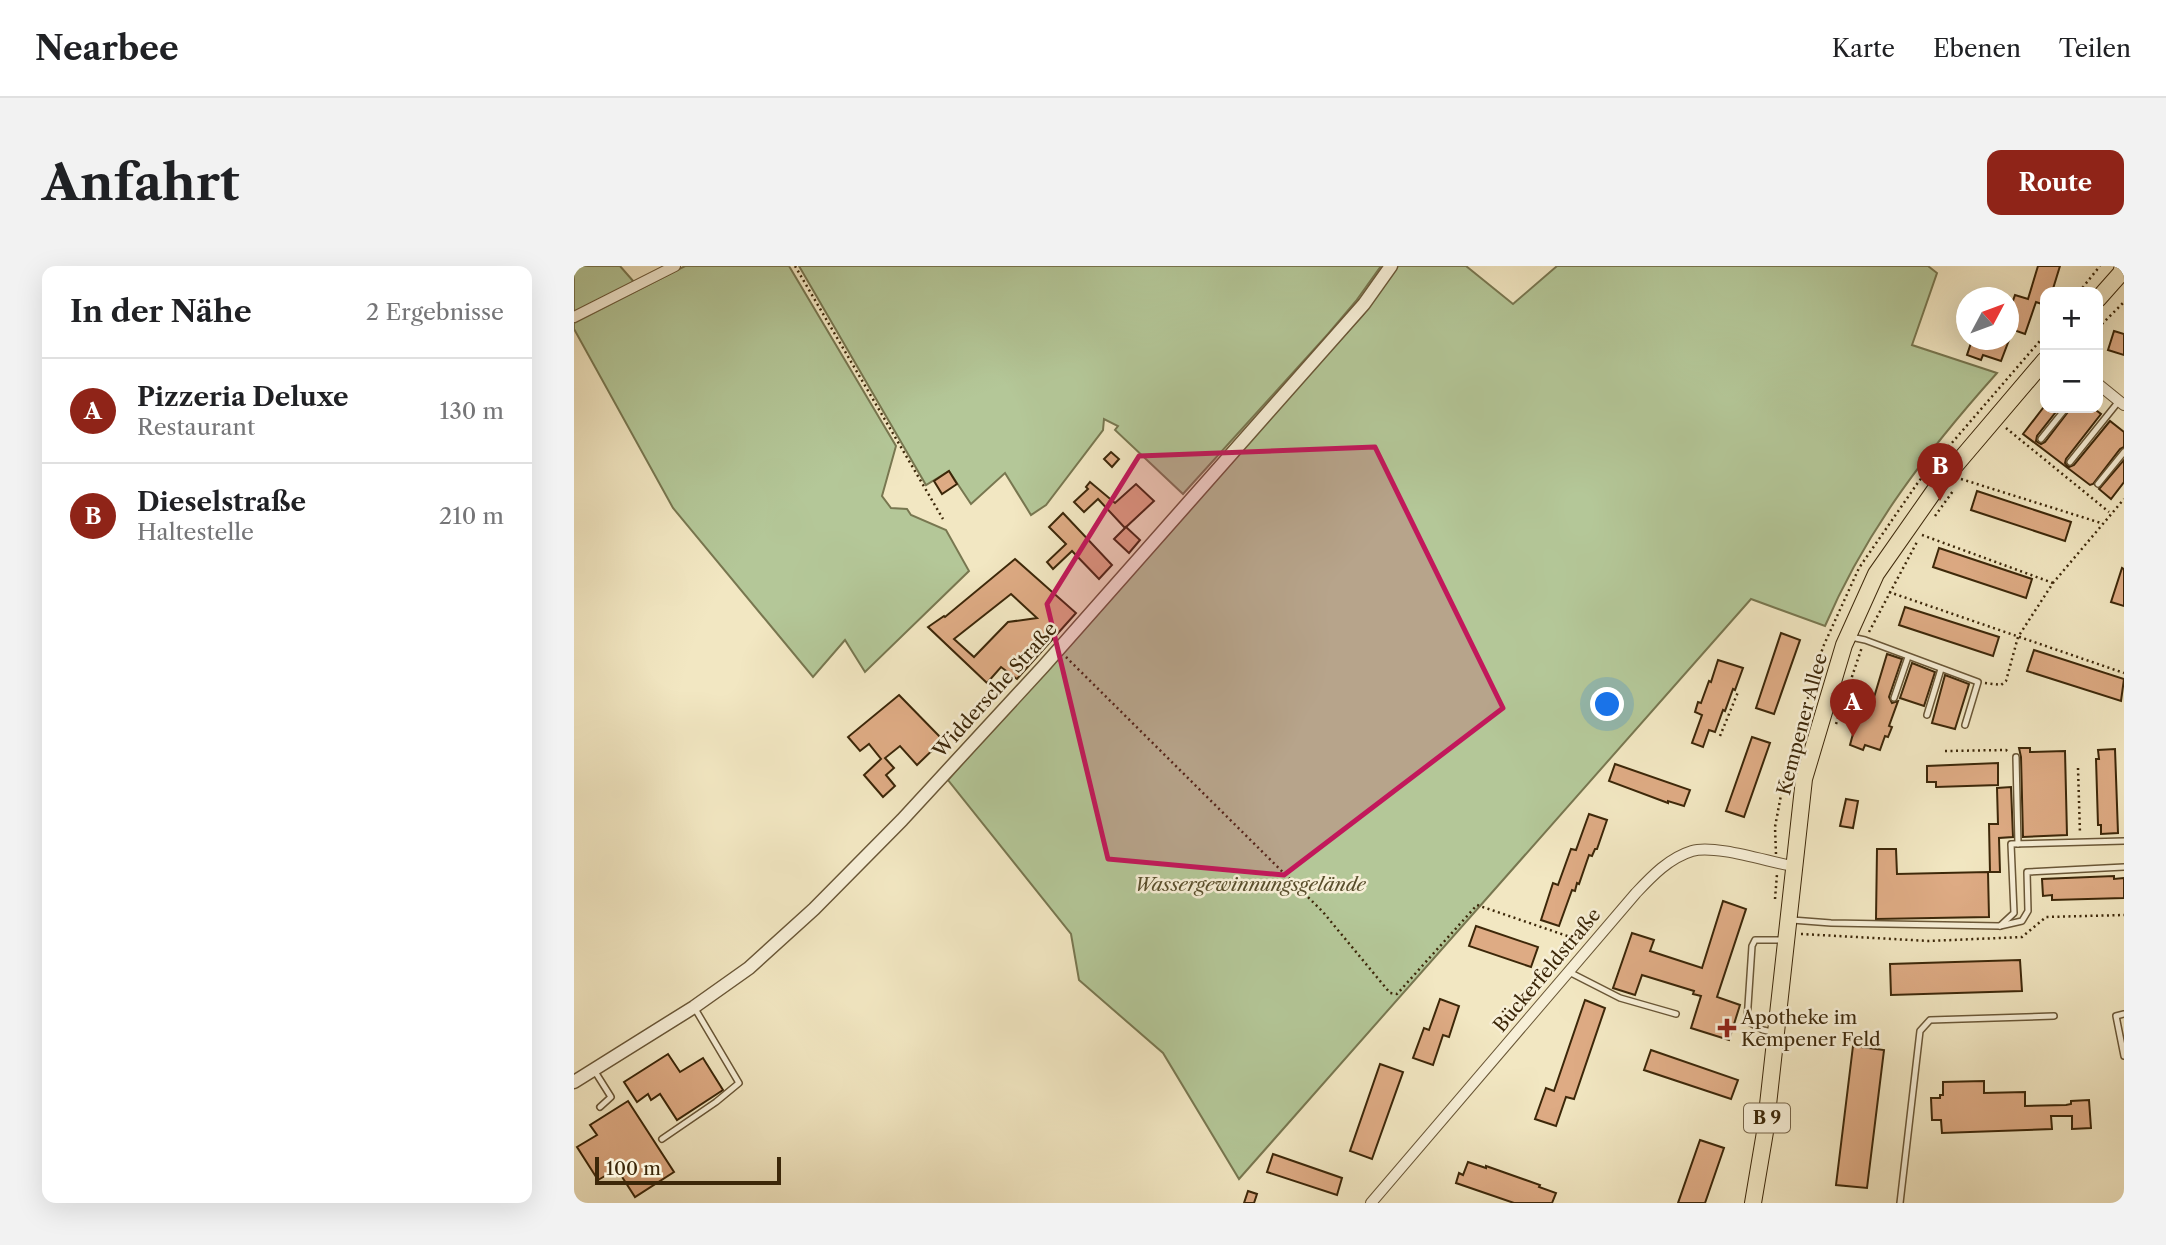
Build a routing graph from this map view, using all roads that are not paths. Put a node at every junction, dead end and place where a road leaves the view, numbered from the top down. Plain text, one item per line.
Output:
1 (675, 266) edge
2 (1391, 266) edge
3 (2123, 270) edge
4 (2103, 293) edge
5 (574, 317) edge
6 (2040, 366) edge
7 (2103, 388) edge
8 (2121, 403) edge
9 (2062, 413) edge
10 (2041, 439) dead end
11 (2124, 452) edge
12 (2070, 462) dead end
13 (2098, 484) dead end
14 (1848, 636) junction
15 (1908, 657) junction
16 (1941, 669) junction
17 (1894, 698) dead end
18 (1927, 715) dead end
19 (1965, 725) dead end
20 (2016, 757) road end
21 (2124, 841) edge
22 (2018, 844) junction
23 (1793, 866) junction
24 (2124, 867) edge
25 (1788, 920) junction
26 (2000, 926) junction
27 (1786, 941) junction
28 (1569, 972) junction
29 (694, 1007) junction
30 (1676, 1014) dead end
31 (2124, 1014) edge
32 (2054, 1016) dead end
33 (1776, 1032) junction
34 (2124, 1056) edge
35 (594, 1070) junction
36 (574, 1082) edge
37 (600, 1107) dead end
38 (662, 1139) dead end
39 (1371, 1203) edge
40 (1753, 1203) edge
41 (1900, 1203) edge

1 - 5 street
2 - 29 street, Widdersche Straße
3 - 4 main road
6 - 14 main road, Kempener Allee / B 9
7 - 8 street
8 - 12 lane
9 - 10 lane
11 - 13 lane
14 - 15 lane
14 - 23 main road, Kempener Allee / B 9
15 - 16 lane
15 - 17 lane
16 - 18 lane
16 - 19 lane
20 - 22 lane
21 - 22 lane
22 - 26 lane
23 - 25 main road, Kempener Allee / B 9
23 - 28 street, Bückerfeldstraße
24 - 26 lane
25 - 26 lane
25 - 27 main road, Kempener Allee / B 9
27 - 33 main road, Kempener Allee / B 9
27 - 33 lane
28 - 30 lane
28 - 39 street, Bückerfeldstraße
29 - 35 street, Widdersche Straße
29 - 38 lane
31 - 34 lane
32 - 41 lane
33 - 40 main road, Kempener Allee / B 9
35 - 36 street, Widdersche Straße
35 - 37 lane

